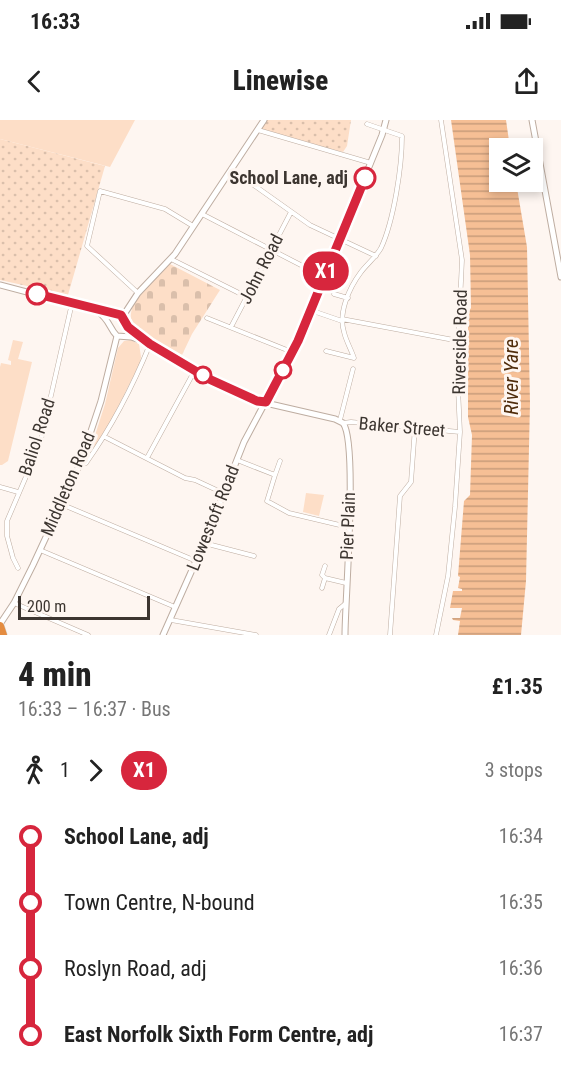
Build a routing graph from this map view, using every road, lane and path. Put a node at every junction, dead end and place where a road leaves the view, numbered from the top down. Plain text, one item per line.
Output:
1 (256, 120) edge
2 (386, 120) edge
3 (441, 120) edge
4 (532, 120) edge
5 (263, 121) edge
6 (367, 124) edge
7 (384, 128) junction
8 (258, 130) junction
9 (371, 163) junction
10 (231, 169) junction
11 (291, 212) junction
12 (201, 214) junction
13 (193, 226) junction
14 (339, 238) junction
15 (272, 250) junction
16 (376, 256) junction
17 (171, 259) junction
18 (324, 277) junction
19 (561, 277) edge
20 (0, 285) edge
21 (138, 293) junction
22 (334, 294) dead end
23 (247, 297) junction
24 (348, 298) junction
25 (72, 303) junction
26 (93, 309) junction
27 (310, 310) junction
28 (114, 315) junction
29 (123, 316) junction
30 (207, 318) dead end
31 (342, 320) junction
32 (110, 322) junction
33 (128, 327) junction
34 (231, 327) junction
35 (120, 336) junction
36 (459, 341) junction
37 (150, 344) junction
38 (326, 351) dead end
39 (292, 352) junction
40 (353, 369) dead end
41 (195, 370) junction
42 (266, 402) junction
43 (341, 422) junction
44 (415, 427) junction
45 (460, 432) junction
46 (105, 437) junction
47 (147, 458) junction
48 (236, 460) junction
49 (280, 461) dead end
50 (80, 464) junction
51 (275, 475) junction
52 (0, 487) edge
53 (18, 492) junction
54 (223, 493) junction
55 (61, 504) junction
56 (348, 527) junction
57 (204, 543) junction
58 (40, 550) junction
59 (254, 556) dead end
60 (196, 561) junction
61 (325, 566) dead end
62 (18, 568) dead end
63 (325, 578) junction
64 (346, 583) junction
65 (322, 588) dead end
66 (14, 603) junction
67 (345, 604) junction
68 (176, 608) junction
69 (171, 620) junction
70 (0, 625) edge
71 (229, 633) edge
72 (3, 635) edge
73 (88, 635) edge
74 (163, 635) edge
75 (256, 635) edge
76 (329, 635) edge
77 (345, 635) edge
78 (390, 635) edge
79 (436, 635) edge

1 - 5 street
2 - 7 street, Lowestoft Road
3 - 36 street, Riverside Road
4 - 19 street
5 - 8 street
6 - 7 street
7 - 9 street, Lowestoft Road
7 - 16 street
8 - 9 street
8 - 10 street
9 - 14 street, Lowestoft Road
10 - 11 street
10 - 12 street
11 - 14 street
11 - 15 street, John Road
12 - 13 street
12 - 15 street
13 - 17 street
13 - 21 street
14 - 16 street
14 - 18 street, Lowestoft Road
15 - 18 street
15 - 23 street, John Road
16 - 24 street
17 - 21 street
17 - 23 street
18 - 27 street, Lowestoft Road
20 - 25 street
21 - 29 street
22 - 24 street
23 - 34 street, John Road
24 - 31 street
25 - 26 street
25 - 53 street, Baliol Road
26 - 28 street
26 - 32 street
27 - 31 street
27 - 39 street, Lowestoft Road
28 - 29 street
28 - 32 street
29 - 33 street
30 - 34 street
31 - 36 street
31 - 38 street
32 - 35 street
33 - 35 street
33 - 37 street
34 - 39 street
35 - 37 street
35 - 50 street, Middleton Road
36 - 45 street, Riverside Road
37 - 41 street, Baker Street
37 - 46 street
39 - 42 street, Lowestoft Road
40 - 43 street
41 - 42 street, Baker Street
41 - 47 street
42 - 43 street, Baker Street
42 - 48 street, Lowestoft Road
43 - 44 street, Baker Street
43 - 56 street, Pier Plain
44 - 45 street, Baker Street
44 - 78 street
45 - 79 street, Riverside Road
46 - 47 street
46 - 50 street
47 - 54 street
48 - 51 street
48 - 54 street, Lowestoft Road
49 - 51 street
50 - 55 street, Middleton Road
51 - 56 street
52 - 53 street
53 - 62 street, Baliol Road
54 - 57 street, Lowestoft Road
55 - 58 street, Middleton Road
55 - 60 street
56 - 64 street, Pier Plain
57 - 59 street
57 - 60 street, Lowestoft Road
58 - 66 street, Middleton Road
58 - 68 street
60 - 68 street, Lowestoft Road
61 - 63 street
63 - 64 street
63 - 65 street
64 - 67 street, Pier Plain
66 - 70 street, Middleton Road
66 - 73 street
67 - 76 street
67 - 77 street, Pier Plain
68 - 69 street, Lowestoft Road
69 - 71 street
69 - 74 street, Lowestoft Road
70 - 72 highway
71 - 75 street

